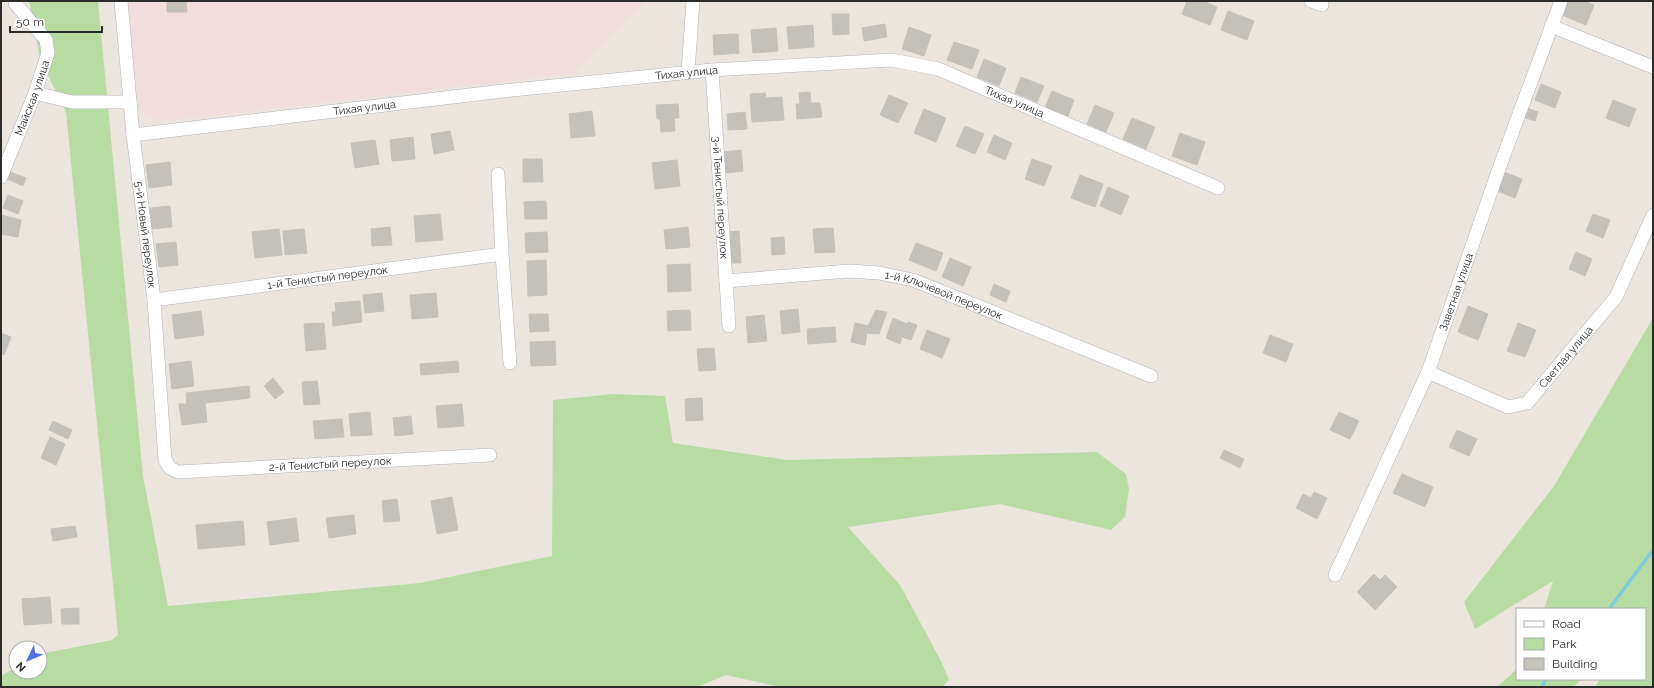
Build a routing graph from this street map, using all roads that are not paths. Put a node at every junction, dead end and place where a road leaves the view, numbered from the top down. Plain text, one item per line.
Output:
1 (121, 1) edge
2 (693, 1) edge
3 (1561, 1) edge
4 (15, 3) dead end
5 (1551, 26) junction
6 (1653, 67) edge
7 (712, 70) junction
8 (688, 72) junction
9 (36, 93) junction
10 (130, 102) junction
11 (133, 135) junction
12 (498, 174) dead end
13 (1, 178) edge
14 (1218, 188) dead end
15 (1653, 215) edge
16 (502, 254) junction
17 (726, 281) junction
18 (154, 300) junction
19 (729, 326) dead end
20 (510, 364) dead end
21 (1428, 372) junction
22 (1151, 376) dead end
23 (490, 455) dead end
24 (170, 468) joint
25 (1335, 575) dead end

1 - 10 street, 5-й Новый переулок
2 - 8 street
3 - 5 street, Заветная улица
4 - 9 street, Майская улица
5 - 6 street
5 - 21 street, Заветная улица
7 - 8 street, Тихая улица
7 - 14 street, Тихая улица
7 - 17 street, 3-й Тенистый переулок
8 - 11 street, Тихая улица
9 - 10 street
9 - 13 street, Майская улица
10 - 11 street, 5-й Новый переулок
11 - 18 street, 5-й Новый переулок
12 - 16 street
15 - 21 street, Светлая улица
16 - 18 street, 1-й Тенистый переулок
16 - 20 street
17 - 19 street, 3-й Тенистый переулок
17 - 22 street, 1-й Ключевой переулок
18 - 24 street, 5-й Новый переулок
21 - 25 street, Заветная улица
23 - 24 street, 2-й Тенистый переулок

